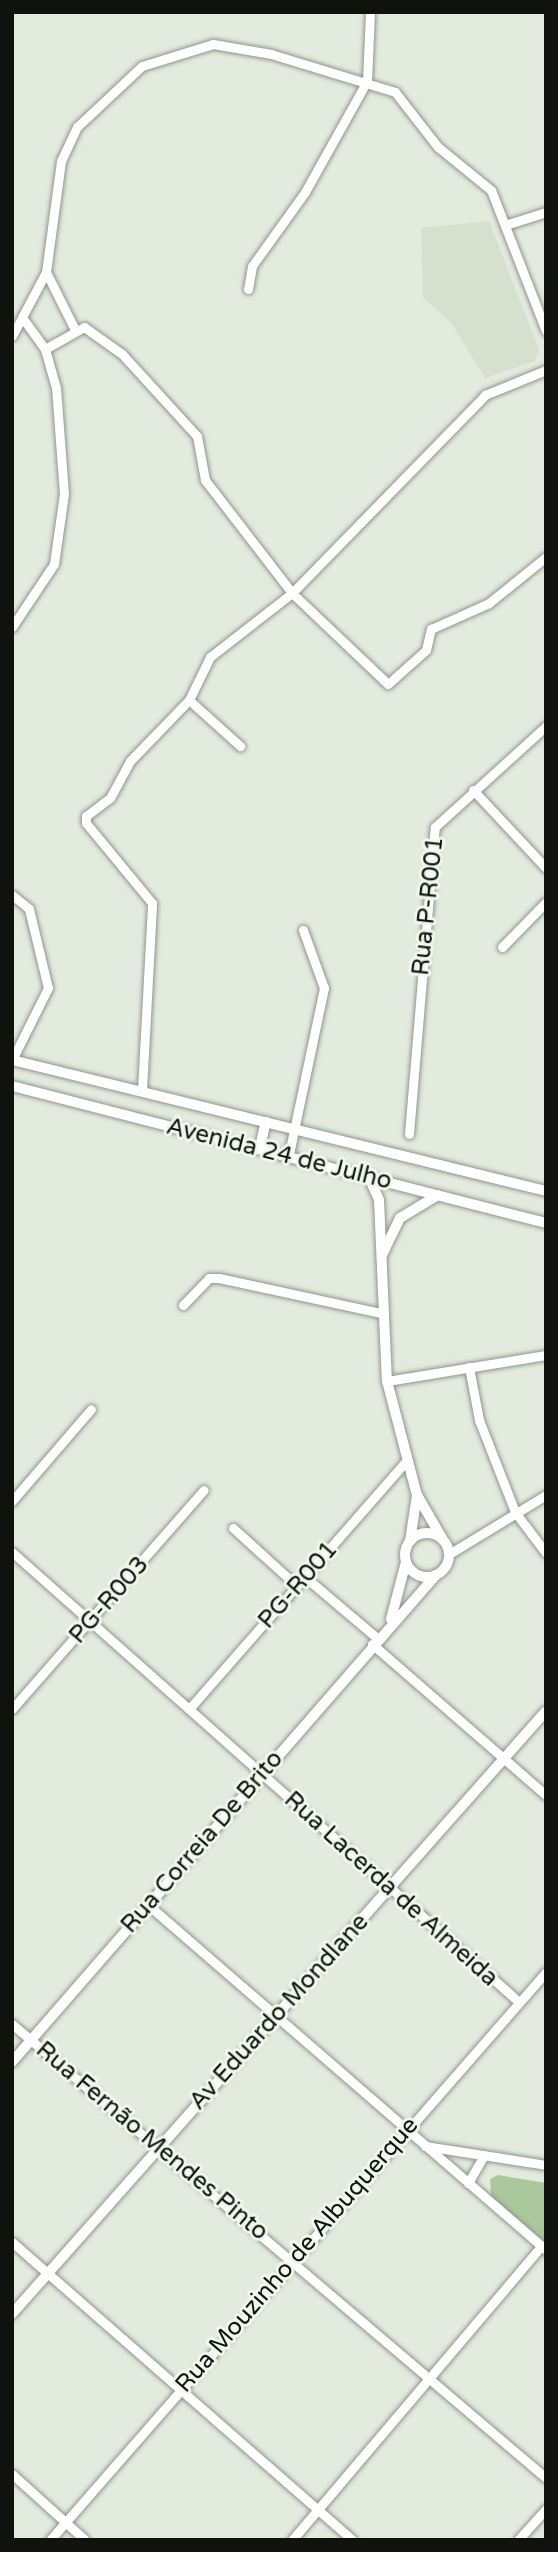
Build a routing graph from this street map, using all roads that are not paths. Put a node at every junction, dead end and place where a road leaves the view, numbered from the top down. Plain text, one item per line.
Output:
1 (370, 12) edge
2 (367, 81) junction
3 (546, 212) edge
4 (505, 225) junction
5 (46, 272) junction
6 (247, 289) dead end
7 (22, 317) junction
8 (74, 328) junction
9 (546, 331) edge
10 (12, 336) edge
11 (44, 349) junction
12 (546, 370) edge
13 (546, 557) edge
14 (292, 593) junction
15 (12, 626) edge
16 (189, 700) junction
17 (546, 726) edge
18 (240, 746) dead end
19 (472, 790) junction
20 (546, 868) edge
21 (12, 895) edge
22 (546, 902) edge
23 (303, 930) dead end
24 (502, 947) dead end
25 (12, 1060) edge
26 (12, 1086) edge
27 (142, 1090) junction
28 (266, 1122) junction
29 (293, 1129) junction
30 (409, 1134) dead end
31 (260, 1147) junction
32 (289, 1154) junction
33 (368, 1175) junction
34 (546, 1191) edge
35 (439, 1195) junction
36 (546, 1223) edge
37 (381, 1258) junction
38 (183, 1305) dead end
39 (381, 1313) junction
40 (546, 1355) edge
41 (469, 1367) junction
42 (387, 1381) junction
43 (91, 1409) dead end
44 (407, 1460) junction
45 (204, 1490) dead end
46 (417, 1495) junction
47 (546, 1495) edge
48 (12, 1501) edge
49 (515, 1512) junction
50 (233, 1528) dead end
51 (442, 1538) junction
52 (410, 1541) junction
53 (12, 1552) edge
54 (546, 1553) edge
55 (449, 1554) junction
56 (407, 1562) junction
57 (436, 1575) junction
58 (305, 1577) junction
59 (297, 1586) junction
60 (391, 1621) junction
61 (90, 1624) junction
62 (375, 1641) junction
63 (12, 1709) edge
64 (189, 1709) junction
65 (546, 1711) edge
66 (504, 1756) junction
67 (261, 1773) junction
68 (546, 1795) edge
69 (392, 1886) junction
70 (147, 1904) junction
71 (546, 1972) edge
72 (533, 1987) junction
73 (546, 1989) edge
74 (519, 2002) junction
75 (276, 2015) junction
76 (12, 2024) edge
77 (32, 2041) junction
78 (12, 2062) edge
79 (405, 2130) junction
80 (423, 2145) junction
81 (156, 2150) junction
82 (484, 2155) junction
83 (546, 2165) edge
84 (468, 2182) junction
85 (12, 2242) edge
86 (543, 2248) edge
87 (295, 2258) junction
88 (49, 2273) junction
89 (12, 2314) edge
90 (430, 2377) junction
91 (180, 2390) junction
92 (12, 2474) edge
93 (546, 2478) edge
94 (319, 2510) junction
95 (546, 2510) edge
96 (65, 2524) junction
97 (50, 2540) edge
98 (85, 2540) edge
99 (292, 2540) edge
100 (352, 2540) edge
101 (519, 2540) edge

1 - 2 street
2 - 4 street
2 - 5 street
2 - 6 street
3 - 4 street
4 - 9 street
5 - 7 street
5 - 8 street
7 - 10 street
7 - 11 street
8 - 11 street
8 - 14 street
11 - 15 street
12 - 14 street
13 - 14 street
14 - 16 street
16 - 18 street
16 - 27 street
17 - 19 street, Rua P-R001
19 - 20 street
19 - 30 street, Rua P-R001
21 - 25 street
22 - 24 street
23 - 29 street
25 - 27 street, Avenida 24 de Julho
26 - 31 street, Avenida 24 de Julho
27 - 28 street, Avenida 24 de Julho
28 - 29 street, Avenida 24 de Julho
28 - 31 street
29 - 32 street
29 - 34 street, Avenida 24 de Julho
31 - 32 street, Avenida 24 de Julho
32 - 33 street, Avenida 24 de Julho
33 - 35 street, Avenida 24 de Julho
33 - 37 street
35 - 36 street, Avenida 24 de Julho
35 - 37 street
37 - 39 street
38 - 39 street
39 - 42 street
40 - 41 street
41 - 42 street
41 - 49 street
42 - 44 street
43 - 48 street
44 - 46 street
44 - 58 street, PG-R001
45 - 61 street, PG-R003
46 - 51 street
46 - 52 street
47 - 49 street
49 - 54 street
49 - 55 street
50 - 59 street
51 - 52 street
51 - 55 street
52 - 56 street
53 - 61 street, Rua Lacerda de Almeida
55 - 57 street
56 - 57 street
56 - 60 street
57 - 60 street, Rua Correia De Brito
58 - 59 street, PG-R001
58 - 62 street
59 - 64 street, PG-R001
60 - 62 street, Rua Correia De Brito
61 - 63 street, PG-R003
61 - 64 street, Rua Lacerda de Almeida
62 - 66 street
62 - 67 street, Rua Correia De Brito
64 - 67 street, Rua Lacerda de Almeida
65 - 66 street, Av Eduardo Mondlane
66 - 68 street
66 - 69 street, Av Eduardo Mondlane
67 - 69 street, Rua Lacerda de Almeida
67 - 70 street, Rua Correia De Brito
69 - 74 street, Rua Lacerda de Almeida
69 - 75 street, Av Eduardo Mondlane
70 - 75 street
70 - 77 street, Rua Correia De Brito
71 - 72 street, Rua Mouzinho de Albuquerque
72 - 73 street
72 - 74 street, Rua Mouzinho de Albuquerque
74 - 79 street, Rua Mouzinho de Albuquerque
75 - 79 street
75 - 81 street, Av Eduardo Mondlane
76 - 77 street, Rua Fernão Mendes Pinto
77 - 78 street, Rua Correia De Brito
77 - 81 street, Rua Fernão Mendes Pinto
79 - 80 street
79 - 87 street, Rua Mouzinho de Albuquerque
80 - 82 street
80 - 84 street
81 - 87 street, Rua Fernão Mendes Pinto
81 - 88 street, Av Eduardo Mondlane
82 - 83 street
82 - 84 street
84 - 86 street
85 - 88 street
86 - 90 street
87 - 90 street, Rua Fernão Mendes Pinto
87 - 91 street, Rua Mouzinho de Albuquerque
88 - 89 street, Av Eduardo Mondlane
88 - 91 street
90 - 93 street, Rua Fernão Mendes Pinto
90 - 94 street
91 - 94 street
91 - 96 street, Rua Mouzinho de Albuquerque
92 - 96 street
94 - 99 street
94 - 100 street
95 - 101 street
96 - 97 street, Rua Mouzinho de Albuquerque
96 - 98 street

